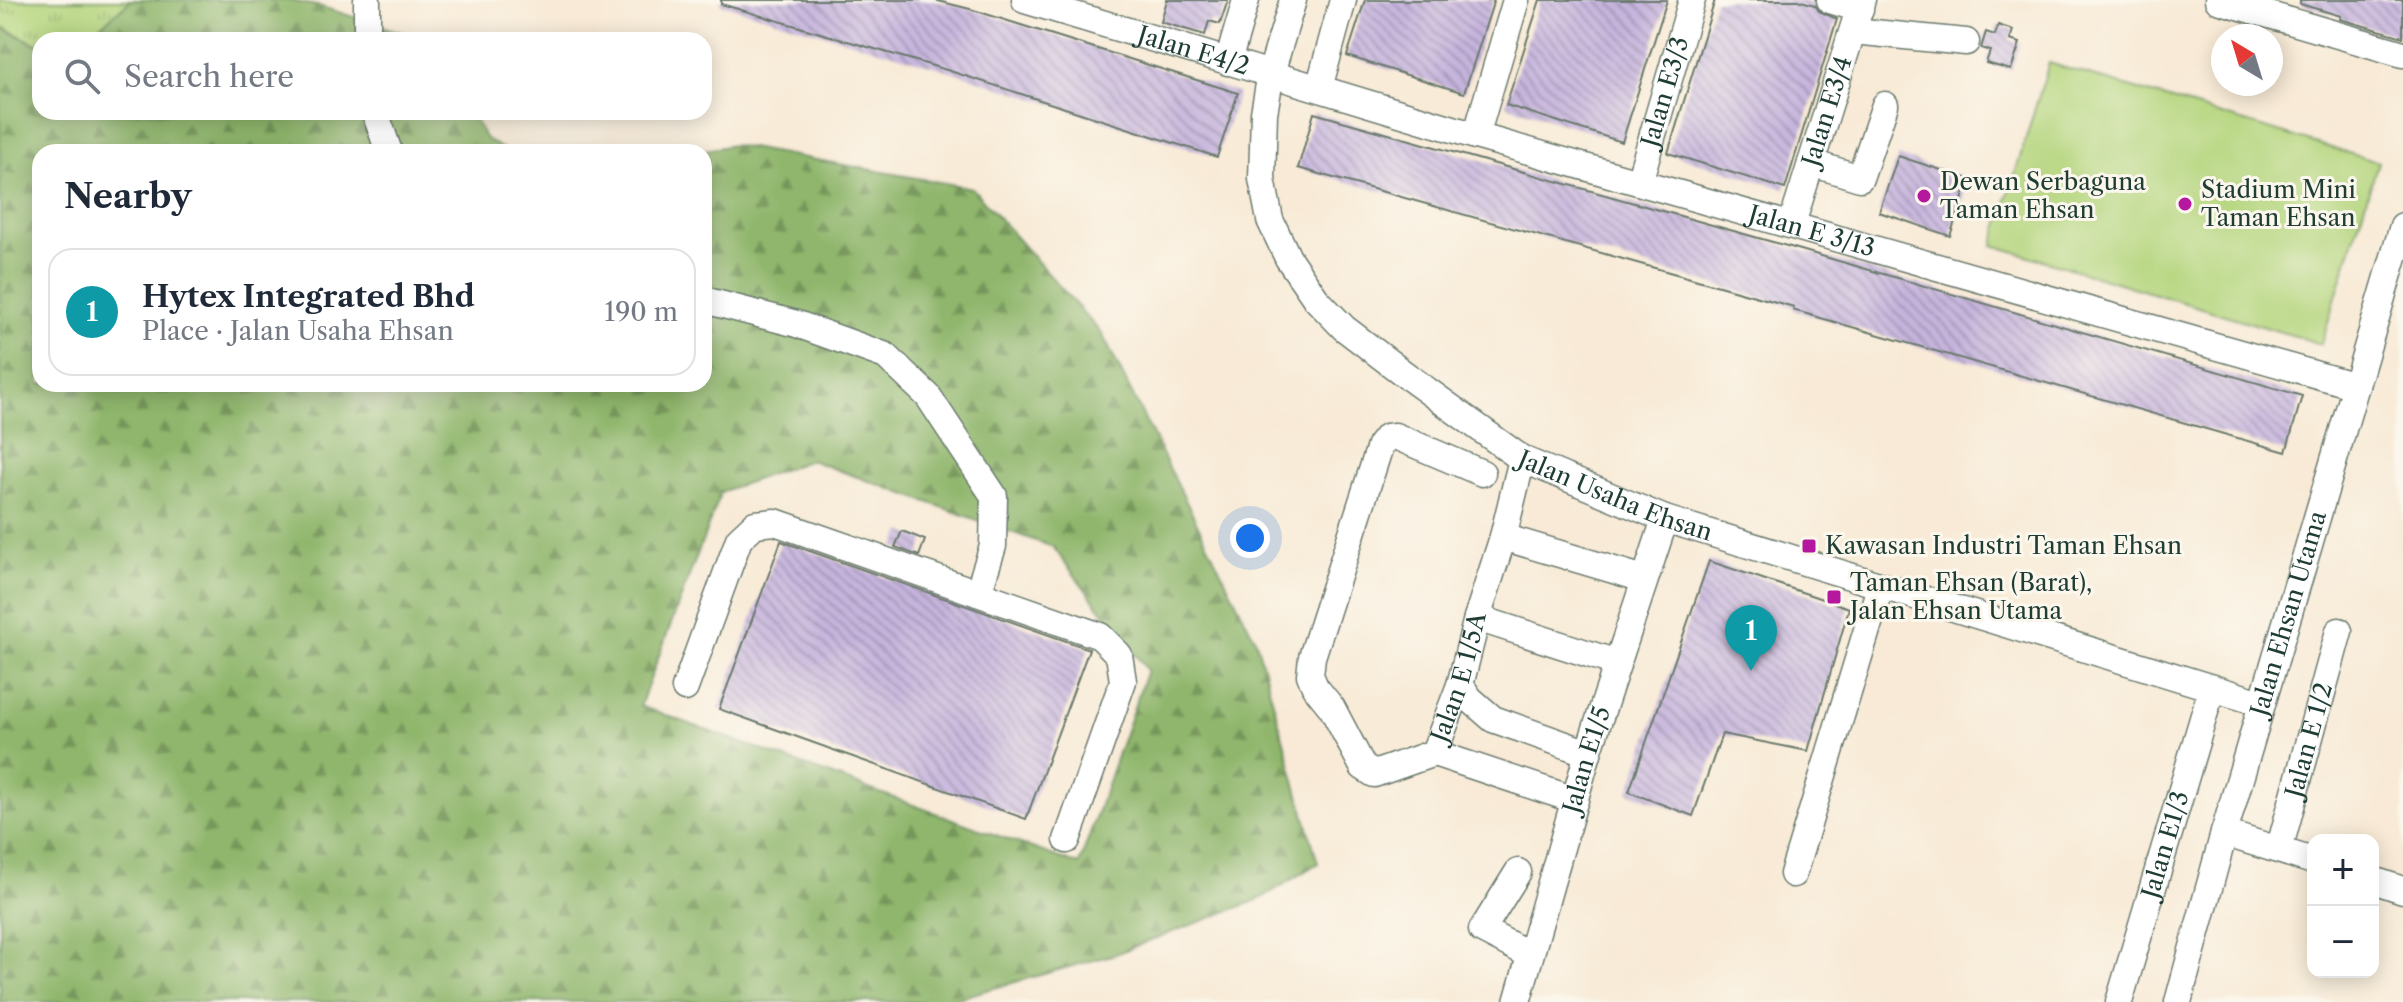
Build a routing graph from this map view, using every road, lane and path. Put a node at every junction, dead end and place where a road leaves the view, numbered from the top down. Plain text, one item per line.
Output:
1 (367, 0) edge
2 (1025, 0) edge
3 (1246, 0) edge
4 (1293, 0) edge
5 (1343, 0) edge
6 (1516, 0) edge
7 (1692, 0) edge
8 (1830, 0) edge
9 (2218, 0) edge
10 (1077, 7) edge
11 (2293, 10) edge
12 (1858, 13) edge
13 (367, 32) edge
14 (1966, 42) dead end
15 (2403, 54) edge
16 (1228, 62) junction
17 (1271, 73) junction
18 (1319, 88) junction
19 (1885, 105) dead end
20 (378, 120) edge
21 (1476, 136) junction
22 (386, 144) edge
23 (1811, 163) junction
24 (1639, 182) junction
25 (1792, 224) junction
26 (2403, 226) edge
27 (712, 302) edge
28 (2356, 386) junction
29 (1522, 459) junction
30 (1482, 473) dead end
31 (1665, 519) junction
32 (1503, 537) junction
33 (1644, 579) junction
34 (1880, 587) junction
35 (978, 593) junction
36 (1477, 618) junction
37 (2339, 631) dead end
38 (1617, 663) junction
39 (1460, 685) junction
40 (685, 688) dead end
41 (2212, 688) junction
42 (2261, 703) junction
43 (1434, 753) junction
44 (1588, 753) junction
45 (1575, 800) junction
46 (2224, 833) junction
47 (1067, 840) dead end
48 (2279, 850) junction
49 (2307, 859) edge
50 (1518, 872) dead end
51 (1793, 874) dead end
52 (2379, 882) edge
53 (2403, 890) edge
54 (1530, 955) junction
55 (1517, 1002) edge
56 (2119, 1002) edge
57 (2178, 1002) edge

1 - 13 street
2 - 10 street, Jalan E4/2
3 - 16 street
4 - 17 street, Jalan Usaha Ehsan
5 - 18 street
6 - 21 street
7 - 24 street, Jalan E3/3
8 - 12 street
9 - 11 street
10 - 16 street, Jalan E4/2
11 - 15 street
12 - 14 street
12 - 23 street, Jalan E3/4
16 - 17 street, Jalan E4/2
17 - 18 street, Jalan E 3/13
17 - 29 street, Jalan Usaha Ehsan
18 - 21 street, Jalan E 3/13
19 - 23 street
20 - 22 street
21 - 24 street, Jalan E 3/13
23 - 25 street, Jalan E3/4
24 - 25 street, Jalan E 3/13
25 - 28 street, Jalan E 3/13
26 - 28 street, Jalan Ehsan Utama
27 - 35 street
28 - 42 street, Jalan Ehsan Utama
29 - 31 street, Jalan Usaha Ehsan
29 - 32 street, Jalan E 1/5A
30 - 43 street
31 - 33 street, Jalan E1/5
31 - 34 street, Jalan Usaha Ehsan
32 - 33 street
32 - 36 street, Jalan E 1/5A
33 - 38 street, Jalan E1/5
34 - 41 street, Jalan Usaha Ehsan
34 - 51 street
35 - 40 street
35 - 47 street
36 - 38 street
36 - 39 street, Jalan E 1/5A
37 - 48 street, Jalan E 1/2
38 - 44 street, Jalan E1/5
39 - 43 street, Jalan E 1/5A
39 - 44 street
41 - 42 street, Jalan Usaha Ehsan
41 - 56 street, Jalan E1/3
42 - 46 street, Jalan Ehsan Utama
43 - 45 street, Jalan E 1/5A
44 - 45 street, Jalan E1/5
45 - 54 street, Jalan E1/5
46 - 48 street
46 - 57 street, Jalan Ehsan Utama
48 - 49 street
50 - 54 street
52 - 53 street
54 - 55 street, Jalan E1/5

